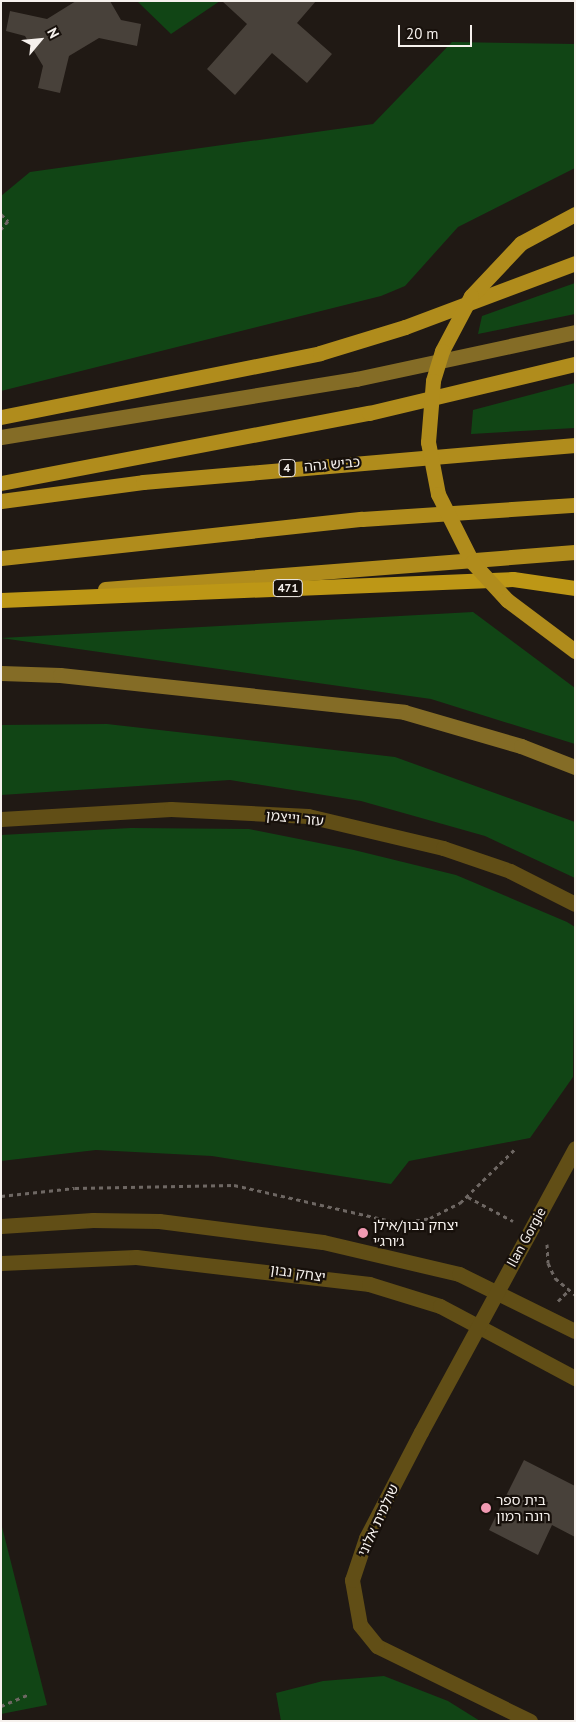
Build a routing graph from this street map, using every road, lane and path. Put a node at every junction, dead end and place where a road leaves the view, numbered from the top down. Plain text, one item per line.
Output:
1 (1, 214) edge
2 (575, 214) edge
3 (1, 229) edge
4 (575, 263) edge
5 (575, 332) edge
6 (575, 364) edge
7 (1, 417) edge
8 (1, 437) edge
9 (575, 445) edge
10 (1, 483) edge
11 (1, 501) edge
12 (575, 505) edge
13 (575, 552) edge
14 (1, 558) edge
15 (575, 588) edge
16 (1, 599) edge
17 (575, 651) edge
18 (1, 673) edge
19 (575, 767) edge
20 (1, 819) edge
21 (575, 904) edge
22 (516, 1148) dead end
23 (575, 1148) edge
24 (1, 1196) edge
25 (468, 1197) junction
26 (1, 1226) edge
27 (530, 1230) junction
28 (1, 1263) edge
29 (497, 1291) junction
30 (575, 1295) edge
31 (478, 1325) junction
32 (575, 1331) edge
33 (575, 1378) edge
34 (28, 1694) dead end
35 (1, 1706) edge
36 (530, 1721) edge

1 - 3 path
2 - 17 highway, bridge
4 - 7 highway
5 - 8 main road
6 - 10 highway
9 - 11 highway, כביש גהה / 4
12 - 14 highway
13 - 16 highway
15 - 16 highway, 471
18 - 19 main road
20 - 21 street, עזר וייצמן
22 - 25 path
23 - 27 street, Ilan Gorgie
24 - 25 path
25 - 27 path
26 - 29 street
27 - 29 street, Ilan Gorgie
27 - 30 path
28 - 31 street, יצחק נבון
29 - 31 street, Ilan Gorgie
29 - 32 street
31 - 33 street, יצחק נבון
31 - 36 street, שולמית אלוני
34 - 35 path

